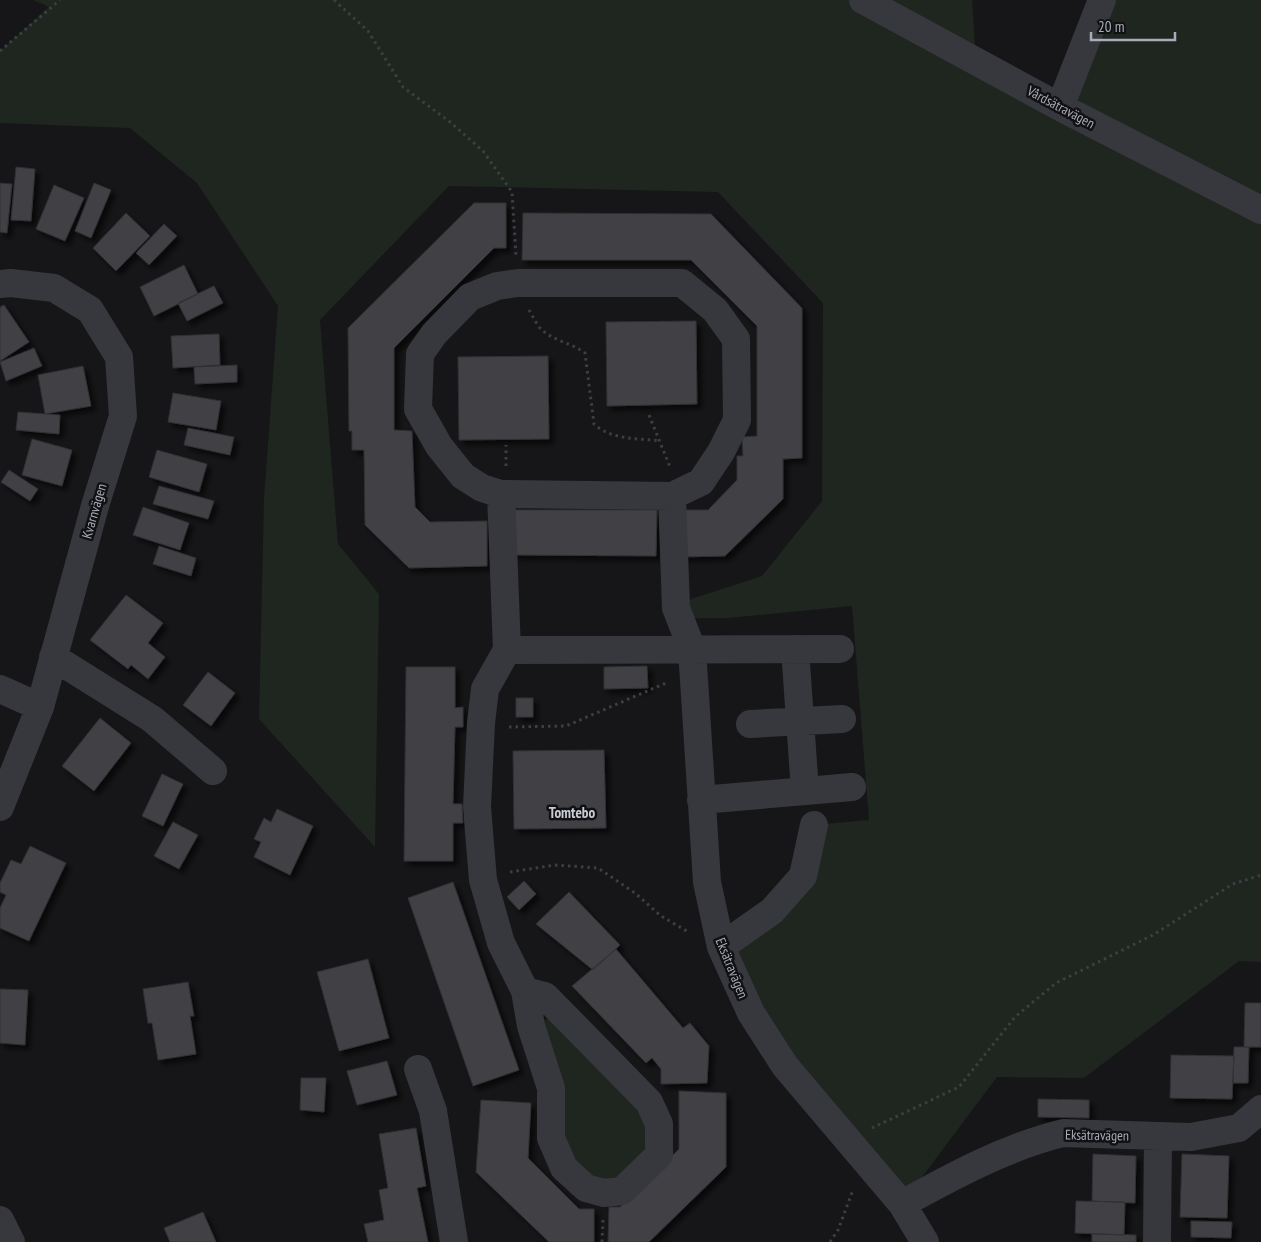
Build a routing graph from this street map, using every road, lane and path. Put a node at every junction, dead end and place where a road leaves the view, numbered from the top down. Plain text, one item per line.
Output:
1 (60, 0) edge
2 (334, 0) edge
3 (863, 0) edge
4 (1102, 0) edge
5 (0, 51) edge
6 (1060, 107) junction
7 (1261, 210) edge
8 (518, 283) junction
9 (0, 284) edge
10 (649, 415) dead end
11 (660, 440) junction
12 (501, 494) junction
13 (672, 496) junction
14 (795, 649) junction
15 (840, 649) dead end
16 (507, 650) junction
17 (53, 657) junction
18 (692, 660) junction
19 (0, 689) edge
20 (40, 707) junction
21 (842, 719) dead end
22 (800, 722) junction
23 (750, 724) dead end
24 (480, 728) junction
25 (213, 771) dead end
26 (852, 787) dead end
27 (804, 791) junction
28 (702, 800) junction
29 (0, 807) edge
30 (814, 825) dead end
31 (1261, 875) edge
32 (483, 880) junction
33 (721, 947) junction
34 (525, 991) junction
35 (418, 1069) dead end
36 (1261, 1110) edge
37 (1158, 1136) junction
38 (847, 1140) junction
39 (853, 1191) dead end
40 (902, 1204) junction
41 (0, 1220) edge
42 (11, 1242) edge
43 (454, 1242) edge
44 (830, 1242) edge
45 (925, 1242) edge
46 (1157, 1242) edge

1 - 5 path
2 - 8 path
3 - 6 street, Vårdsätravägen
4 - 6 street
6 - 7 street, Vårdsätravägen
8 - 11 path
8 - 12 street
8 - 13 street
9 - 17 street, Kvarnvägen
10 - 11 path
11 - 13 path
12 - 13 street
12 - 16 street
13 - 18 street, Eksätravägen
14 - 15 street
14 - 18 street
14 - 22 street
16 - 18 street
16 - 24 street
17 - 20 street, Kvarnvägen
17 - 25 street
18 - 24 path
18 - 28 street, Eksätravägen
19 - 20 street
20 - 29 street, Kvarnvägen
21 - 22 street
22 - 23 street
22 - 27 street
24 - 32 street
26 - 27 street
27 - 28 street
28 - 33 street, Eksätravägen
30 - 33 street
31 - 38 path
32 - 33 path
32 - 34 street
33 - 38 street, Eksätravägen
34 - 34 street
35 - 43 street
36 - 37 street, Eksätravägen
37 - 40 street, Eksätravägen
37 - 46 street
38 - 40 street, Eksätravägen
39 - 44 path
40 - 45 street, Eksätravägen
41 - 42 street

